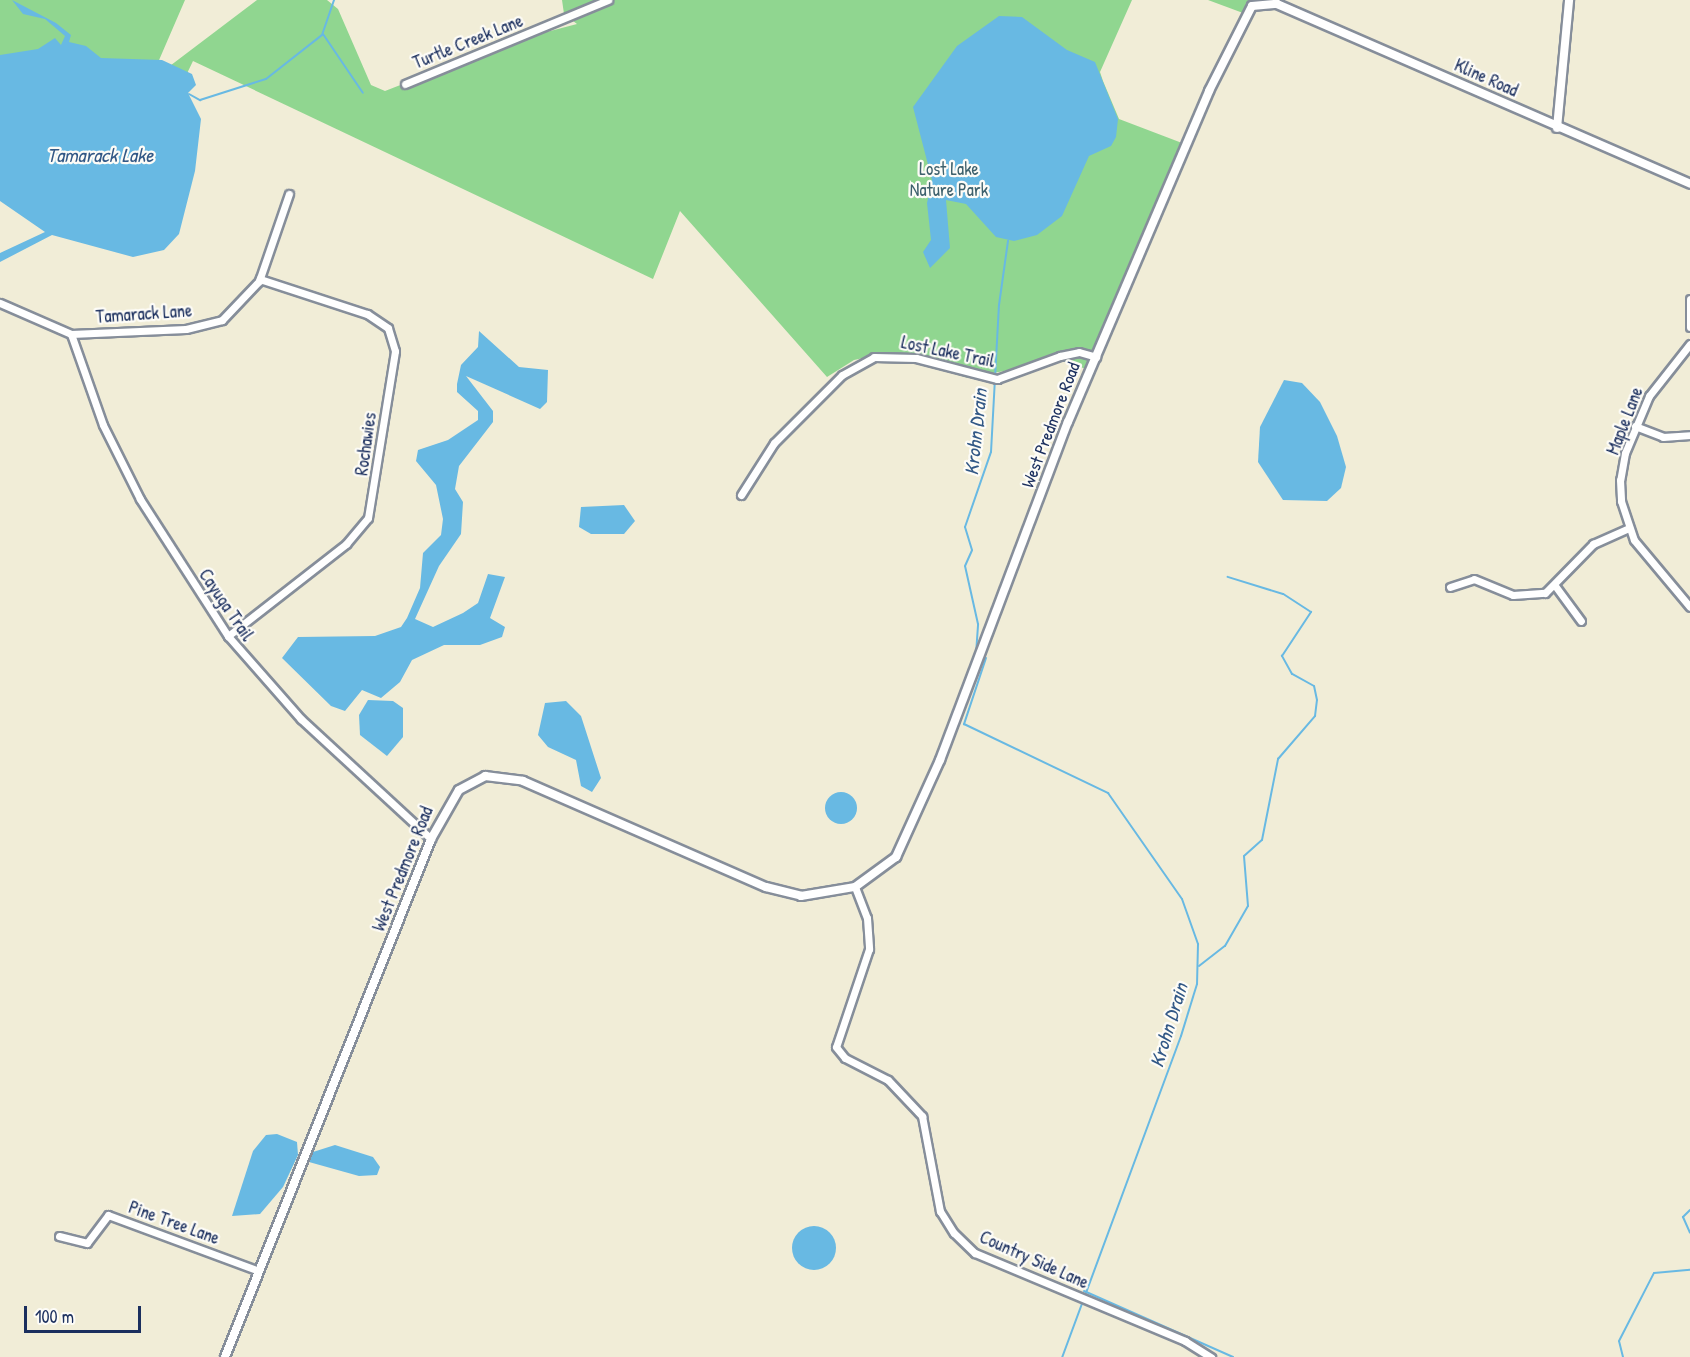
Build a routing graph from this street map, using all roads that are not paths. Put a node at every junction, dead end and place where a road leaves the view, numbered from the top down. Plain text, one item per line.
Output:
1 (608, 0) edge
2 (1569, 0) edge
3 (1268, 1) edge
4 (405, 84) dead end
5 (1557, 128) junction
6 (1690, 184) edge
7 (289, 194) dead end
8 (260, 279) junction
9 (1690, 299) edge
10 (0, 303) edge
11 (1690, 327) edge
12 (71, 334) junction
13 (1690, 344) edge
14 (1096, 357) junction
15 (1635, 426) junction
16 (1690, 435) edge
17 (741, 495) dead end
18 (1629, 528) junction
19 (1450, 587) dead end
20 (1556, 587) junction
21 (1690, 607) edge
22 (1581, 621) dead end
23 (228, 636) junction
24 (431, 839) junction
25 (855, 887) junction
26 (59, 1236) dead end
27 (257, 1270) junction
28 (225, 1357) edge
29 (1210, 1357) edge

1 - 4 street, Turtle Creek Lane
2 - 5 street
3 - 5 street, Kline Road
3 - 14 street, West Predmore Road
5 - 6 street, Kline Road
7 - 8 street, Tamarack Lane
8 - 12 street, Tamarack Lane
8 - 23 street, Rochawies
9 - 11 street
10 - 12 street, Tamarack Lane
12 - 23 street, Cayuga Trail
13 - 15 street, Maple Lane
14 - 17 street, Lost Lake Trail
14 - 25 street, West Predmore Road
15 - 16 street
15 - 18 street, Maple Lane
18 - 20 street
18 - 21 street, Maple Lane
19 - 20 street
20 - 22 street
23 - 24 street, Cayuga Trail
24 - 25 street, West Predmore Road
24 - 27 street, West Predmore Road
25 - 29 street, Country Side Lane
26 - 27 street, Pine Tree Lane
27 - 28 street, West Predmore Road

